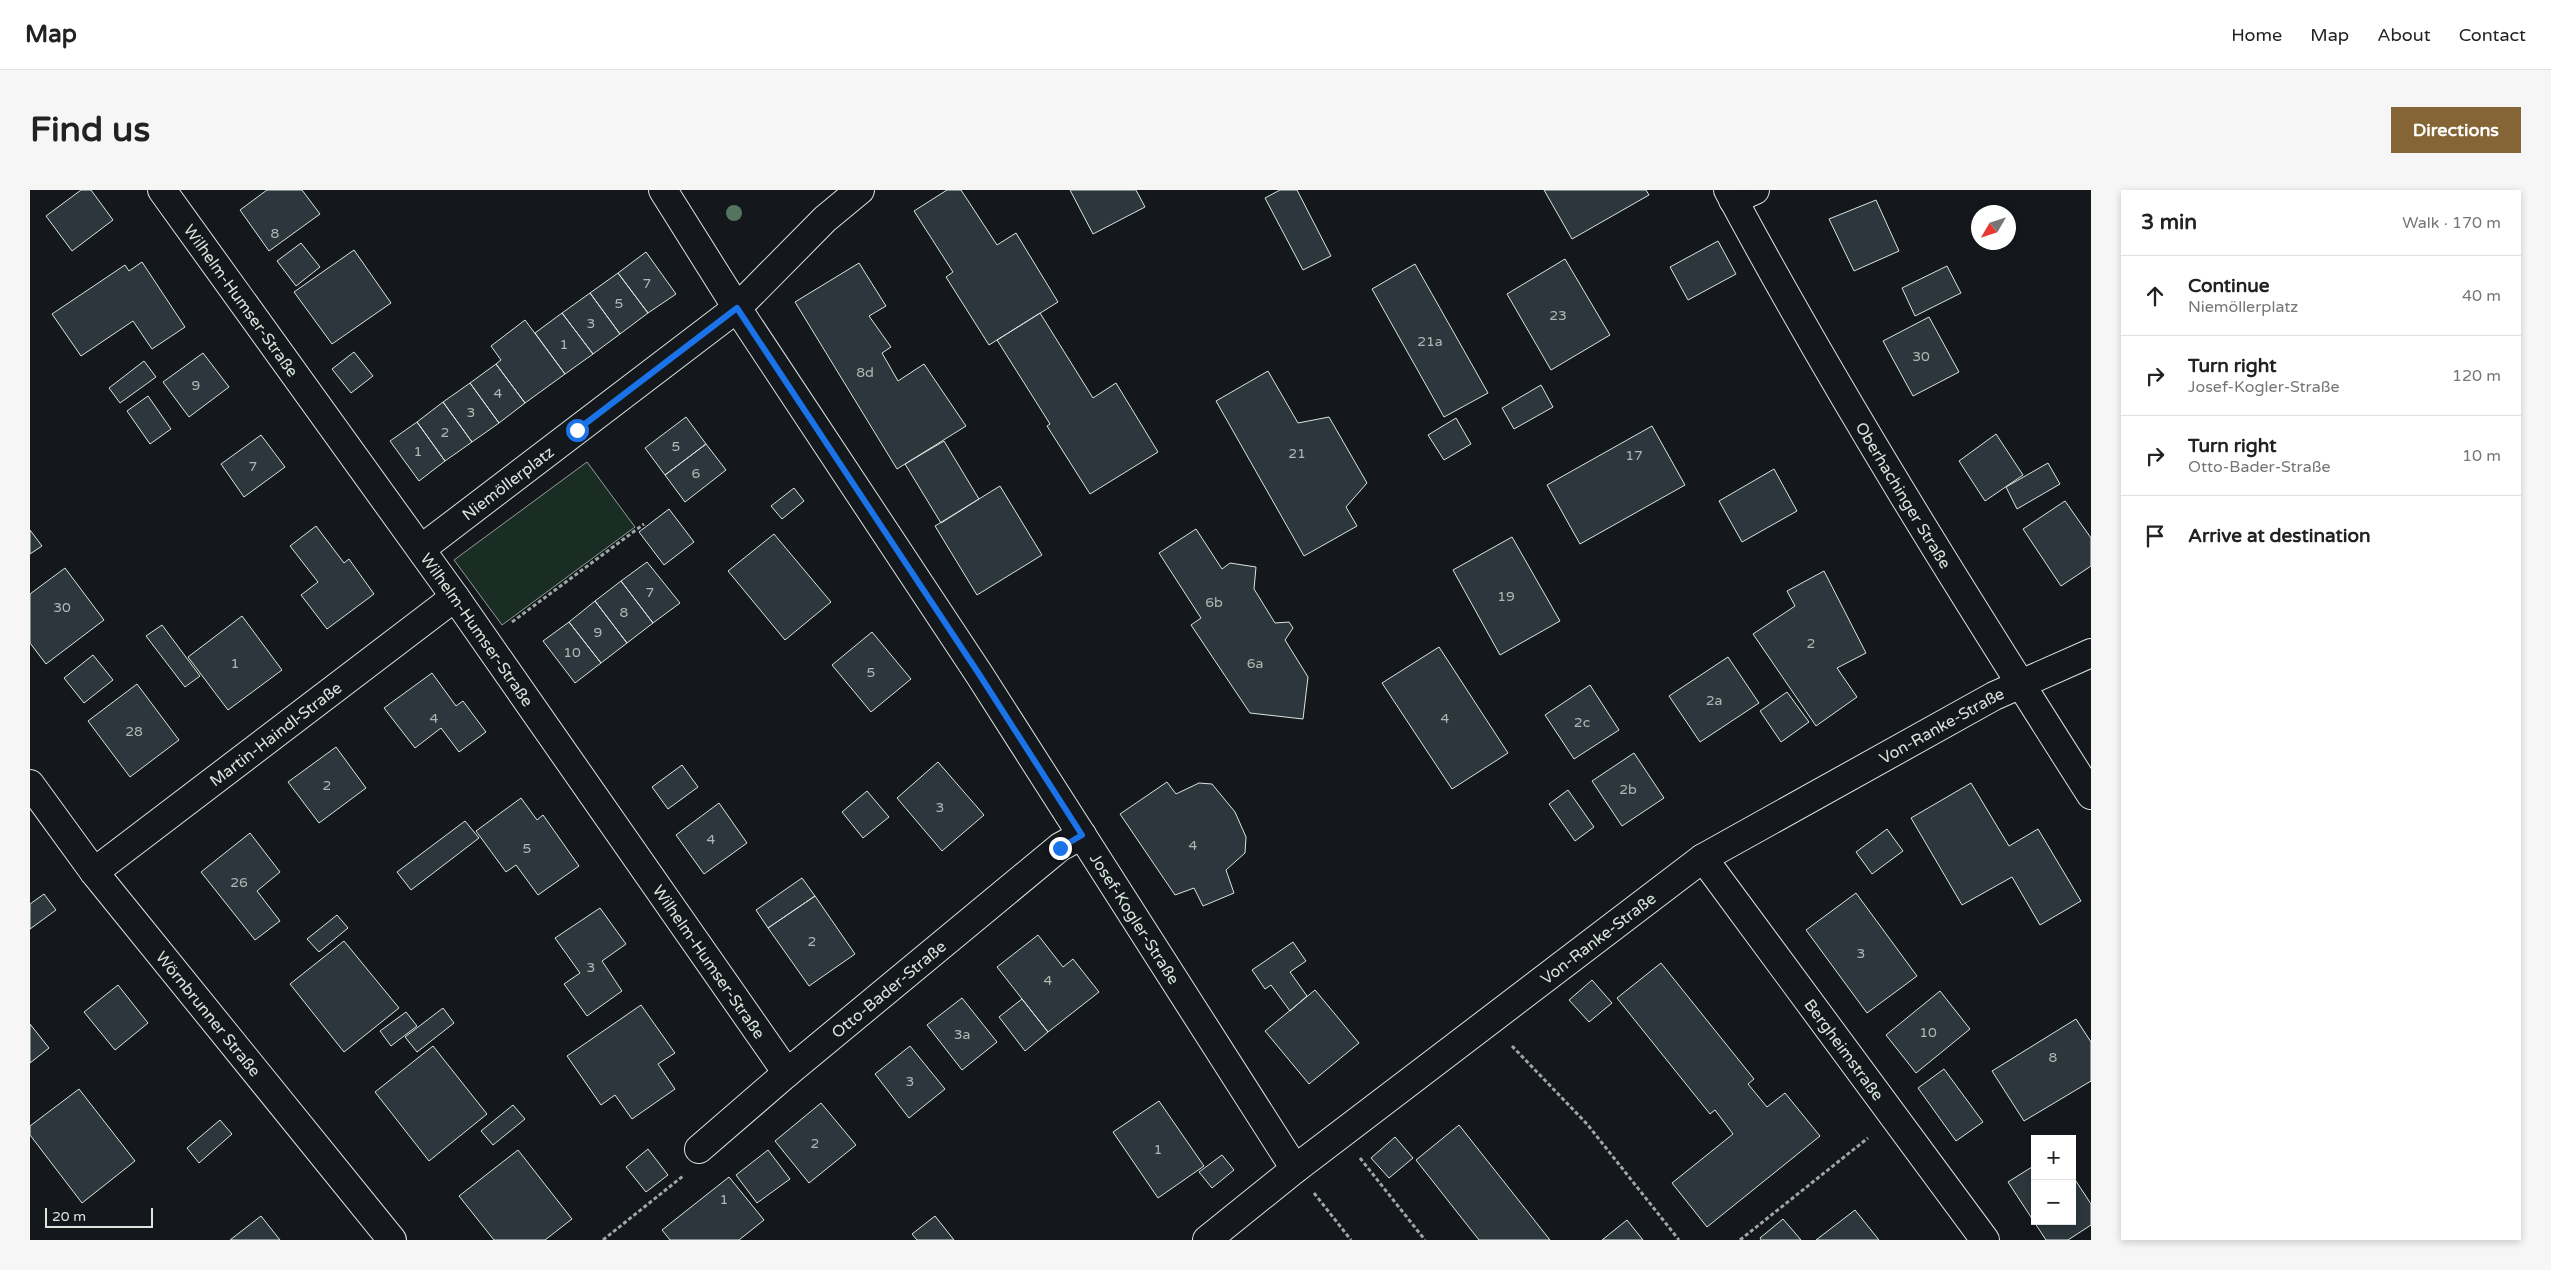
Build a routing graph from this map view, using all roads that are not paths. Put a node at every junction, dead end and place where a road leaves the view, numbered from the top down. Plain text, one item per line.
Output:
1 (162, 190) edge
2 (663, 190) edge
3 (860, 190) edge
4 (1739, 193) edge
5 (737, 308) junction
6 (421, 549) junction
7 (455, 597) junction
8 (2091, 653) edge
9 (2021, 685) junction
10 (30, 784) edge
11 (2091, 795) edge
12 (1082, 835) junction
13 (1703, 858) junction
14 (94, 872) junction
15 (787, 1074) junction
16 (699, 1149) road end
17 (1295, 1169) junction
18 (392, 1240) edge
19 (1207, 1240) edge
20 (1985, 1240) edge

1 - 6 street, Wilhelm-Humser-Straße
2 - 5 street, Josef-Kogler-Straße
3 - 5 street, Niemöllerplatz
4 - 9 street, Oberhachinger Straße
5 - 6 street, Niemöllerplatz
5 - 12 street, Josef-Kogler-Straße
6 - 7 street, Wilhelm-Humser-Straße
7 - 14 street, Martin-Haindl-Straße
7 - 15 street, Wilhelm-Humser-Straße
8 - 9 street, Von-Ranke-Straße
9 - 11 street, Oberhachinger Straße
9 - 13 street, Von-Ranke-Straße
10 - 14 street, Wörnbrunner Straße
12 - 15 street, Otto-Bader-Straße
12 - 17 street, Josef-Kogler-Straße
13 - 17 street, Von-Ranke-Straße
13 - 20 street, Bergheimstraße
14 - 18 street, Wörnbrunner Straße
15 - 16 street, Otto-Bader-Straße
17 - 19 street, Von-Ranke-Straße

